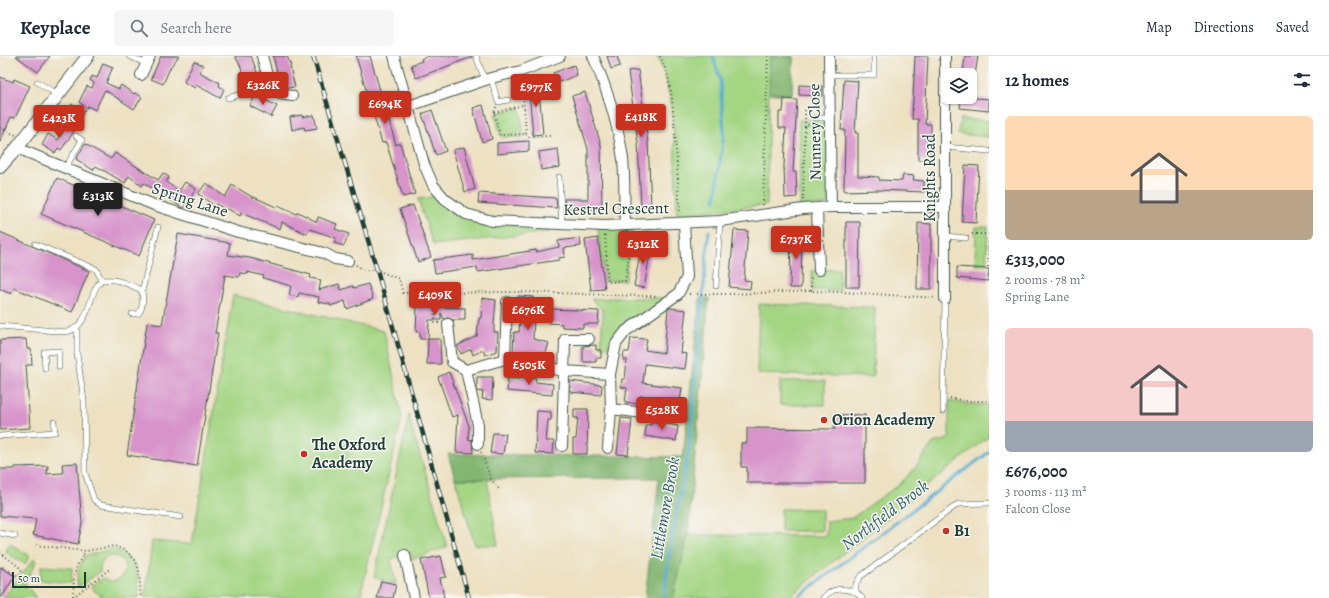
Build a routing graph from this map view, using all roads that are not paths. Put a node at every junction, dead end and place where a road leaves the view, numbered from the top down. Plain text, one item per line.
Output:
1 (88, 56) edge
2 (129, 56) edge
3 (262, 56) edge
4 (394, 56) edge
5 (476, 56) edge
6 (560, 56) edge
7 (593, 56) edge
8 (829, 56) edge
9 (874, 56) edge
10 (945, 56) edge
11 (148, 60) edge
12 (142, 75) dead end
13 (829, 75) junction
14 (488, 79) junction
15 (37, 82) dead end
16 (270, 86) junction
17 (58, 95) junction
18 (292, 96) dead end
19 (228, 98) dead end
20 (508, 100) dead end
21 (409, 106) junction
22 (815, 118) road end
23 (831, 118) junction
24 (76, 136) dead end
25 (945, 147) junction
26 (17, 148) junction
27 (989, 151) edge
28 (0, 167) edge
29 (65, 168) junction
30 (559, 177) dead end
31 (945, 207) junction
32 (817, 208) junction
33 (831, 208) junction
34 (720, 221) junction
35 (682, 223) junction
36 (629, 224) junction
37 (562, 225) junction
38 (158, 227) dead end
39 (945, 236) junction
40 (966, 238) road end
41 (35, 244) dead end
42 (348, 261) dead end
43 (819, 270) road end
44 (100, 283) junction
45 (716, 286) dead end
46 (142, 291) junction
47 (945, 299) joint
48 (507, 302) dead end
49 (132, 314) dead end
50 (448, 324) road end
51 (0, 326) edge
52 (77, 328) junction
53 (589, 339) dead end
54 (505, 359) junction
55 (59, 367) dead end
56 (45, 368) dead end
57 (466, 370) junction
58 (564, 372) junction
59 (610, 374) junction
60 (611, 409) junction
61 (942, 411) dead end
62 (668, 416) dead end
63 (54, 422) dead end
64 (0, 436) edge
65 (478, 444) road end
66 (562, 446) dead end
67 (608, 448) dead end
68 (989, 504) edge
69 (181, 517) dead end
70 (0, 533) edge
71 (15, 536) dead end
72 (405, 554) dead end
73 (412, 587) junction
74 (856, 592) junction
75 (409, 598) edge
76 (414, 598) edge
77 (823, 598) edge
78 (862, 598) edge

1 - 17 street
2 - 11 lane
3 - 16 street
4 - 21 street, Kestrel Crescent
5 - 14 lane
6 - 14 street
7 - 36 street
8 - 13 street, Nunnery Close
9 - 13 lane
10 - 25 street, Knights Road
11 - 12 street
13 - 23 street, Nunnery Close
14 - 20 lane
14 - 21 street
15 - 17 lane
16 - 18 street
16 - 19 lane
17 - 26 street
21 - 37 street, Kestrel Crescent
22 - 23 lane
23 - 33 street, Nunnery Close
24 - 29 lane
25 - 27 lane
25 - 31 street, Knights Road
26 - 28 street
26 - 29 street, Spring Lane
29 - 42 street, Spring Lane
30 - 37 lane
31 - 33 street, Kestrel Crescent
31 - 39 street, Knights Road
32 - 33 street, Kestrel Crescent
32 - 34 street, Kestrel Crescent
32 - 43 street
34 - 35 street, Kestrel Crescent
34 - 45 lane
35 - 36 street, Kestrel Crescent
35 - 59 street
36 - 37 street, Kestrel Crescent
38 - 46 lane
39 - 40 lane
39 - 47 street, Knights Road
41 - 44 lane
44 - 46 lane
44 - 52 lane
46 - 49 lane
47 - 61 lane
48 - 54 street
50 - 57 street
51 - 52 lane
52 - 69 lane
53 - 58 street
54 - 57 street
54 - 58 street
55 - 56 lane
57 - 65 street
58 - 59 street
58 - 66 street
59 - 60 street
60 - 62 street
60 - 67 street
63 - 64 lane
68 - 74 lane
70 - 71 lane
72 - 73 street
73 - 75 street
73 - 76 street
74 - 77 lane
74 - 78 lane

